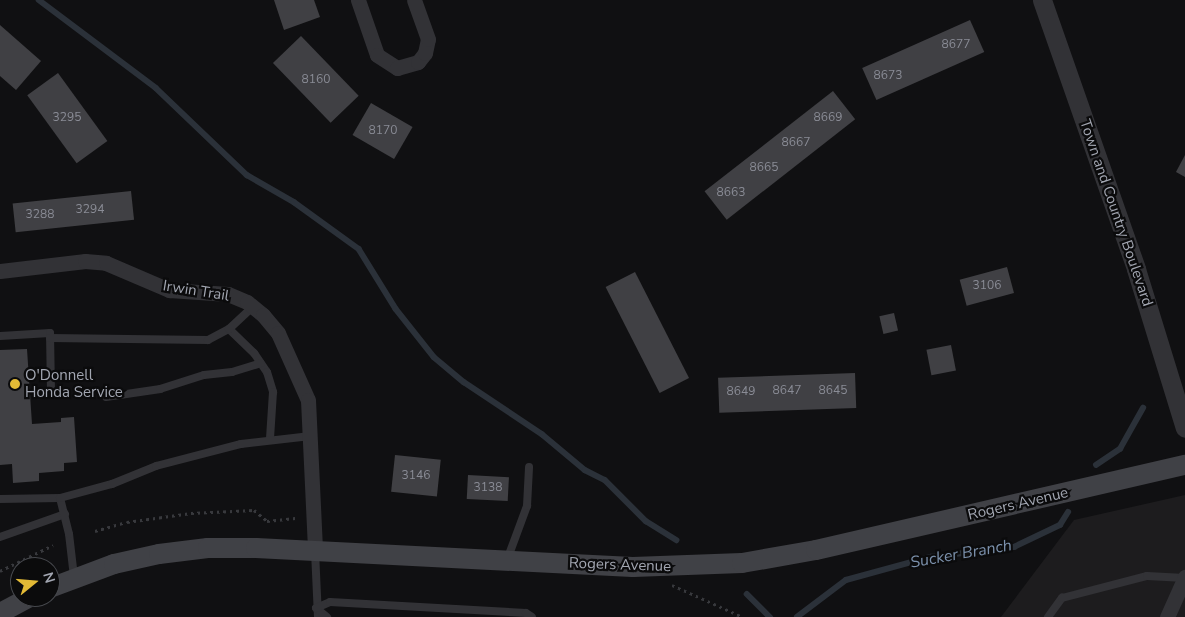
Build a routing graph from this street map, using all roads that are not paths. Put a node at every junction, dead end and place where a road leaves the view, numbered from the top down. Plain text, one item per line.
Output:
1 (358, 0) edge
2 (414, 0) edge
3 (1042, 0) edge
4 (0, 271) edge
5 (253, 307) junction
6 (229, 329) junction
7 (0, 336) edge
8 (50, 338) junction
9 (261, 363) junction
10 (51, 391) dead end
11 (106, 398) dead end
12 (1185, 428) edge
13 (311, 436) junction
14 (270, 440) junction
15 (1185, 465) edge
16 (529, 466) dead end
17 (60, 498) junction
18 (0, 499) edge
19 (65, 514) junction
20 (0, 537) edge
21 (315, 551) junction
22 (507, 560) junction
23 (74, 577) junction
24 (1185, 578) edge
25 (60, 583) edge
26 (12, 607) edge
27 (316, 608) junction
28 (0, 614) edge
29 (318, 617) edge
30 (327, 617) edge
31 (532, 617) edge
32 (1048, 617) edge
33 (1167, 617) edge

1 - 2 street
3 - 12 street, Town and Country Boulevard
4 - 5 street, Irwin Trail
5 - 6 lane
5 - 13 street, Irwin Trail
6 - 8 lane
6 - 9 lane
7 - 8 lane
8 - 10 lane
9 - 11 lane
9 - 14 lane
13 - 14 lane
13 - 21 street, Irwin Trail
14 - 17 lane
15 - 22 main road, Rogers Avenue
16 - 22 lane
17 - 18 lane
17 - 19 lane
19 - 20 lane
19 - 23 lane
21 - 22 main road, Rogers Avenue
21 - 23 main road, Rogers Avenue
21 - 27 lane
23 - 25 main road, Rogers Avenue
24 - 32 lane
24 - 33 street
26 - 28 main road
27 - 29 lane
27 - 30 lane
27 - 31 lane

